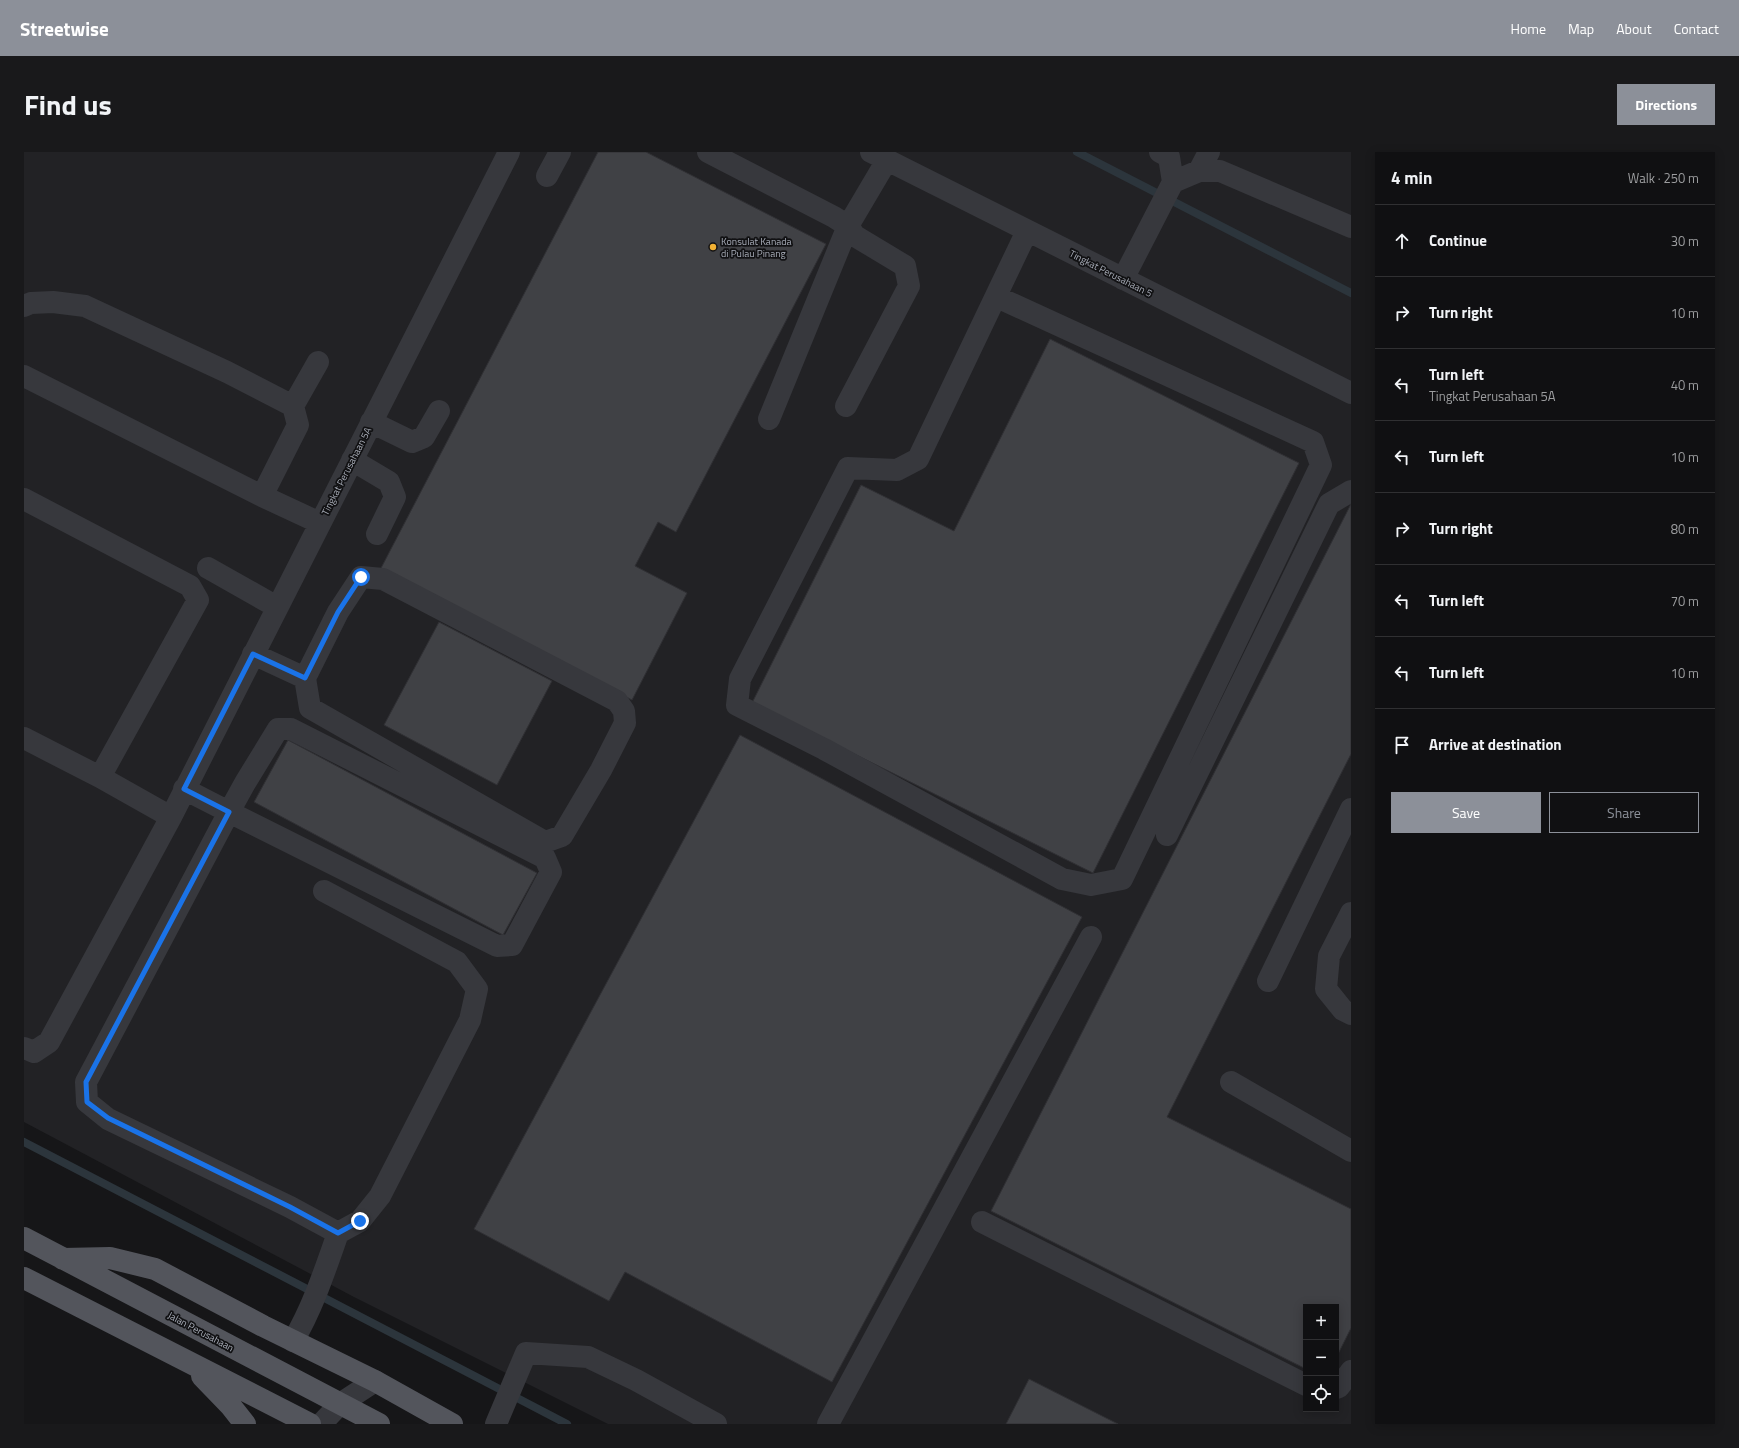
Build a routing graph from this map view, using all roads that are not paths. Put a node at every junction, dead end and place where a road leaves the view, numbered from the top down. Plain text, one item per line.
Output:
1 (509, 152) edge
2 (560, 152) edge
3 (708, 152) edge
4 (1160, 152) edge
5 (1209, 152) edge
6 (879, 156) edge
7 (1199, 171) junction
8 (547, 176) dead end
9 (1170, 186) junction
10 (848, 226) junction
11 (1351, 227) edge
12 (1027, 231) junction
13 (1123, 279) junction
14 (997, 297) junction
15 (24, 306) edge
16 (318, 362) dead end
17 (24, 376) edge
18 (1351, 393) edge
19 (293, 406) junction
20 (846, 406) dead end
21 (439, 411) dead end
22 (769, 419) dead end
23 (371, 422) junction
24 (352, 460) junction
25 (1351, 491) edge
26 (262, 496) junction
27 (24, 499) edge
28 (320, 523) junction
29 (377, 534) dead end
30 (208, 568) dead end
31 (277, 607) junction
32 (253, 654) junction
33 (305, 678) junction
34 (24, 738) edge
35 (100, 777) junction
36 (184, 789) junction
37 (1351, 809) edge
38 (229, 812) junction
39 (171, 817) junction
40 (1167, 835) dead end
41 (324, 891) dead end
42 (1351, 913) edge
43 (1091, 937) dead end
44 (1268, 981) dead end
45 (1351, 1014) edge
46 (24, 1048) edge
47 (1231, 1082) dead end
48 (1351, 1152) edge
49 (982, 1222) dead end
50 (338, 1233) junction
51 (24, 1238) edge
52 (63, 1259) junction
53 (24, 1278) edge
54 (298, 1334) junction
55 (190, 1363) junction
56 (1351, 1371) edge
57 (375, 1381) junction
58 (1303, 1383) edge
59 (1339, 1387) edge
60 (340, 1404) junction
61 (496, 1422) edge
62 (245, 1424) edge
63 (310, 1424) edge
64 (321, 1424) edge
65 (379, 1424) edge
66 (452, 1424) edge
67 (716, 1424) edge
68 (828, 1424) edge

1 - 23 street, Tingkat Perusahaan 5A
2 - 8 street
3 - 10 street
4 - 9 street
5 - 7 street
6 - 10 street
6 - 12 street, Tingkat Perusahaan 5
7 - 9 street
7 - 11 street
9 - 13 street
10 - 20 street
10 - 22 street
12 - 13 street, Tingkat Perusahaan 5
12 - 14 street
13 - 18 street, Tingkat Perusahaan 5
14 - 14 street
15 - 19 street
16 - 19 street
17 - 26 street
19 - 26 street
21 - 23 street
23 - 24 street, Tingkat Perusahaan 5A
24 - 28 street, Tingkat Perusahaan 5A
24 - 29 street
25 - 40 street
26 - 28 street
27 - 35 street
28 - 31 street, Tingkat Perusahaan 5A
30 - 31 street
31 - 32 street, Tingkat Perusahaan 5A
32 - 33 street
32 - 36 street, Tingkat Perusahaan 5A
33 - 33 street
34 - 35 street
35 - 39 street
36 - 38 street
36 - 39 street, Tingkat Perusahaan 5A
37 - 44 street
38 - 38 street
38 - 50 street
39 - 46 street, Tingkat Perusahaan 5A
41 - 50 street
42 - 45 street
43 - 68 street
47 - 48 street
49 - 58 street
50 - 54 street
51 - 52 main road, Jalan Perusahaan
52 - 54 main road
52 - 60 main road, Jalan Perusahaan
53 - 55 main road
54 - 57 main road
55 - 62 main road
55 - 63 main road
56 - 59 street
57 - 60 street
57 - 66 main road
60 - 64 street
60 - 65 main road, Jalan Perusahaan
61 - 67 street

